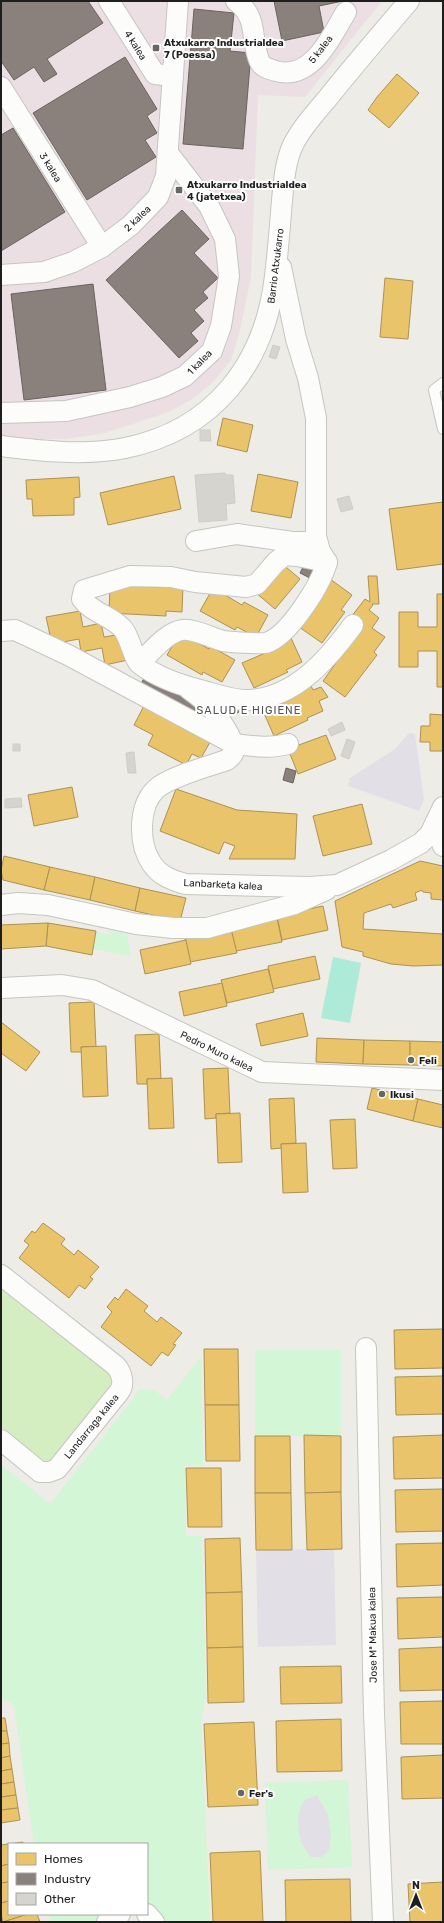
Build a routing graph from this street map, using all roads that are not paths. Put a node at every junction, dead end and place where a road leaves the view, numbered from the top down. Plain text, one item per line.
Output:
1 (109, 1) edge
2 (178, 1) edge
3 (236, 1) edge
4 (409, 1) edge
5 (346, 12) dead end
6 (173, 76) junction
7 (1, 87) edge
8 (168, 154) junction
9 (102, 247) junction
10 (277, 247) junction
11 (1, 275) edge
12 (443, 383) edge
13 (1, 413) edge
14 (443, 428) edge
15 (1, 446) edge
16 (196, 541) dead end
17 (318, 542) junction
18 (327, 562) junction
19 (353, 625) dead end
20 (1, 630) edge
21 (139, 663) junction
22 (186, 687) junction
23 (234, 744) junction
24 (288, 744) dead end
25 (439, 816) edge
26 (421, 843) junction
27 (443, 847) edge
28 (337, 885) junction
29 (1, 906) edge
30 (1, 988) edge
31 (443, 1080) edge
32 (1, 1275) edge
33 (366, 1348) dead end
34 (1, 1440) edge
35 (118, 1915) edge
36 (107, 1922) edge
37 (383, 1922) edge

1 - 6 street, 4 kalea
2 - 6 street, 2 kalea
3 - 5 street, 5 kalea
4 - 10 street, Barrio Atxukarro
6 - 8 street, 2 kalea
7 - 9 street, 3 kalea
8 - 9 street, 2 kalea
8 - 13 street, 1 kalea
9 - 11 street, 2 kalea
10 - 15 street, Barrio Atxukarro
10 - 17 street
12 - 14 lane
16 - 17 street
17 - 18 street
18 - 21 street
18 - 21 street
19 - 22 street
20 - 23 street
21 - 22 street
22 - 23 street
23 - 24 street
23 - 28 street, Lanbarketa kalea
25 - 26 street, Lanbarketa kalea
25 - 27 street, Lanbarketa kalea
26 - 27 street, Lanbarketa kalea
26 - 28 street, Lanbarketa kalea
28 - 29 street
30 - 31 street, Pedro Muro kalea
32 - 34 street, Landarraga kalea
33 - 37 street, Jose Mª Makua kalea
35 - 36 street

